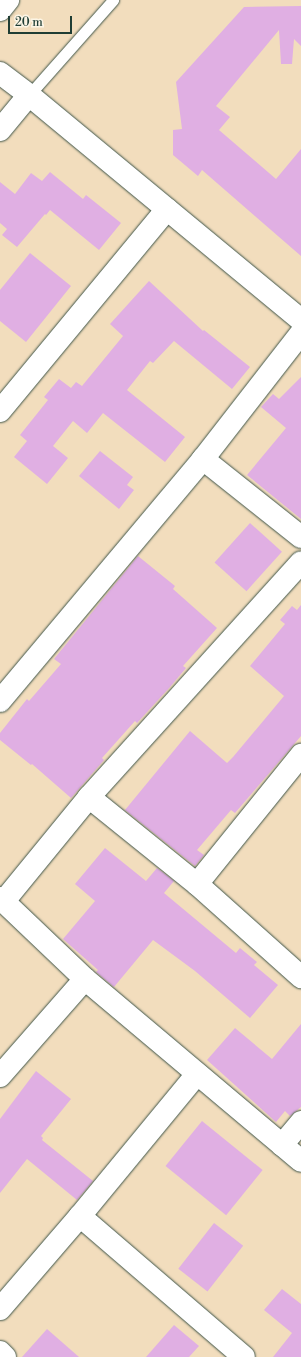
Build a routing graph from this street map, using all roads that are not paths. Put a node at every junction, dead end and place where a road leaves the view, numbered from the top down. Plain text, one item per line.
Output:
1 (8, 0) edge
2 (113, 0) edge
3 (0, 10) edge
4 (0, 73) edge
5 (29, 95) junction
6 (0, 130) edge
7 (167, 209) junction
8 (301, 320) edge
9 (301, 333) edge
10 (0, 411) edge
11 (203, 459) junction
12 (301, 537) edge
13 (301, 562) edge
14 (0, 701) edge
15 (301, 755) edge
16 (89, 796) junction
17 (197, 884) junction
18 (2, 899) edge
19 (301, 977) edge
20 (85, 979) junction
21 (197, 1074) junction
22 (0, 1076) edge
23 (301, 1122) edge
24 (282, 1145) junction
25 (301, 1161) edge
26 (80, 1216) junction
27 (0, 1309) edge
28 (0, 1352) edge
29 (5, 1357) edge
30 (244, 1357) edge

1 - 3 street
2 - 5 lane
4 - 5 street
5 - 6 street
5 - 7 street
7 - 8 street
7 - 10 street
9 - 11 street
11 - 12 street
11 - 14 street
13 - 16 street
15 - 17 street
16 - 17 street
16 - 18 street
17 - 19 street
18 - 20 street
20 - 21 street
20 - 22 street
21 - 24 street
21 - 26 street
23 - 24 street
24 - 25 street
26 - 27 street
26 - 30 street
28 - 29 street

